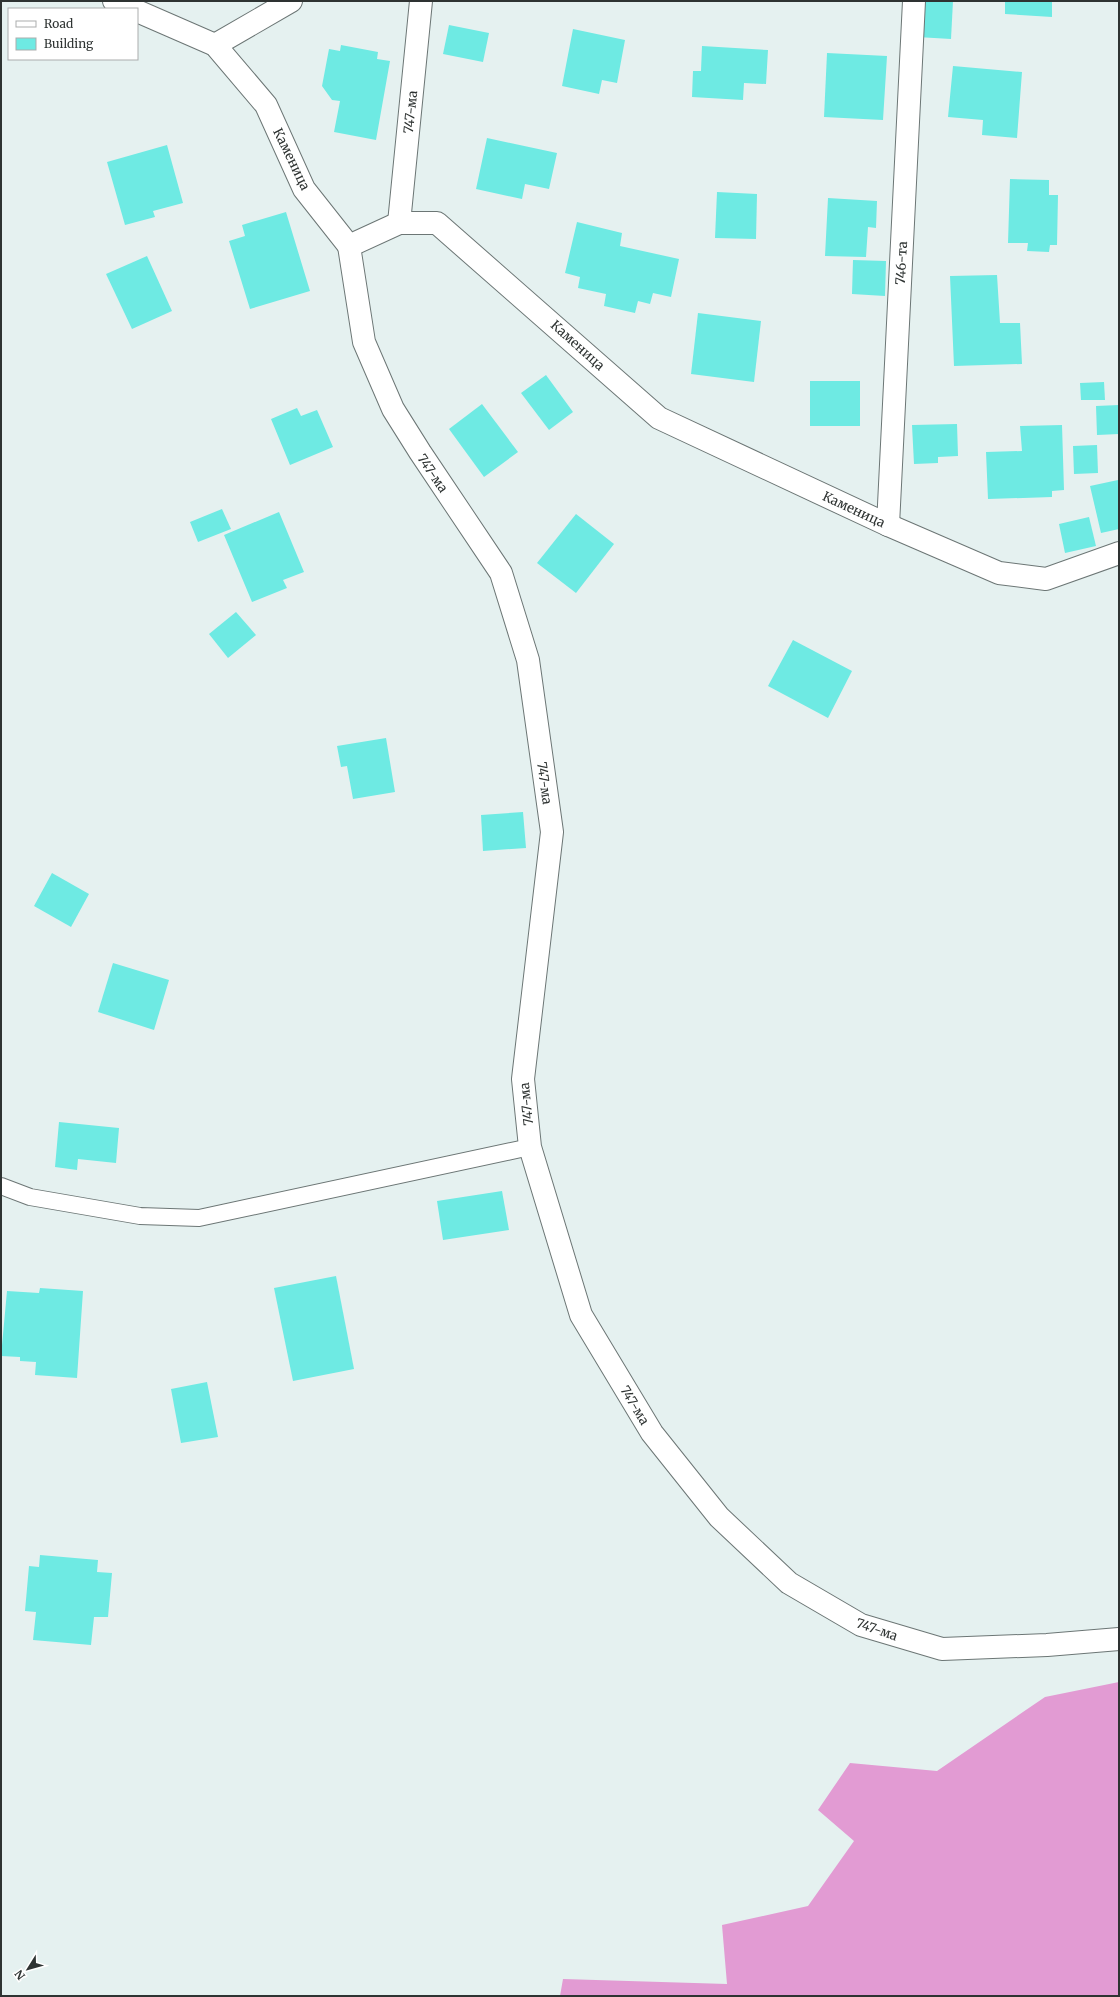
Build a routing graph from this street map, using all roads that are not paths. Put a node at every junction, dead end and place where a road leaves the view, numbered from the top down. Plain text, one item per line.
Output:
1 (114, 1) edge
2 (291, 1) edge
3 (421, 1) edge
4 (914, 1) edge
5 (131, 8) edge
6 (138, 11) edge
7 (215, 45) junction
8 (399, 223) junction
9 (349, 246) junction
10 (888, 525) junction
11 (1119, 553) edge
12 (530, 1147) junction
13 (1, 1186) edge
14 (1119, 1639) edge

1 - 5 street
2 - 7 street
3 - 8 street, 747-ма
4 - 10 street, 746-та
6 - 7 street, Каменица
7 - 9 street, Каменица
8 - 9 street, Каменица
8 - 10 street, Каменица
9 - 12 street, 747-ма
10 - 11 street, Каменица
12 - 13 lane
12 - 14 street, 747-ма

